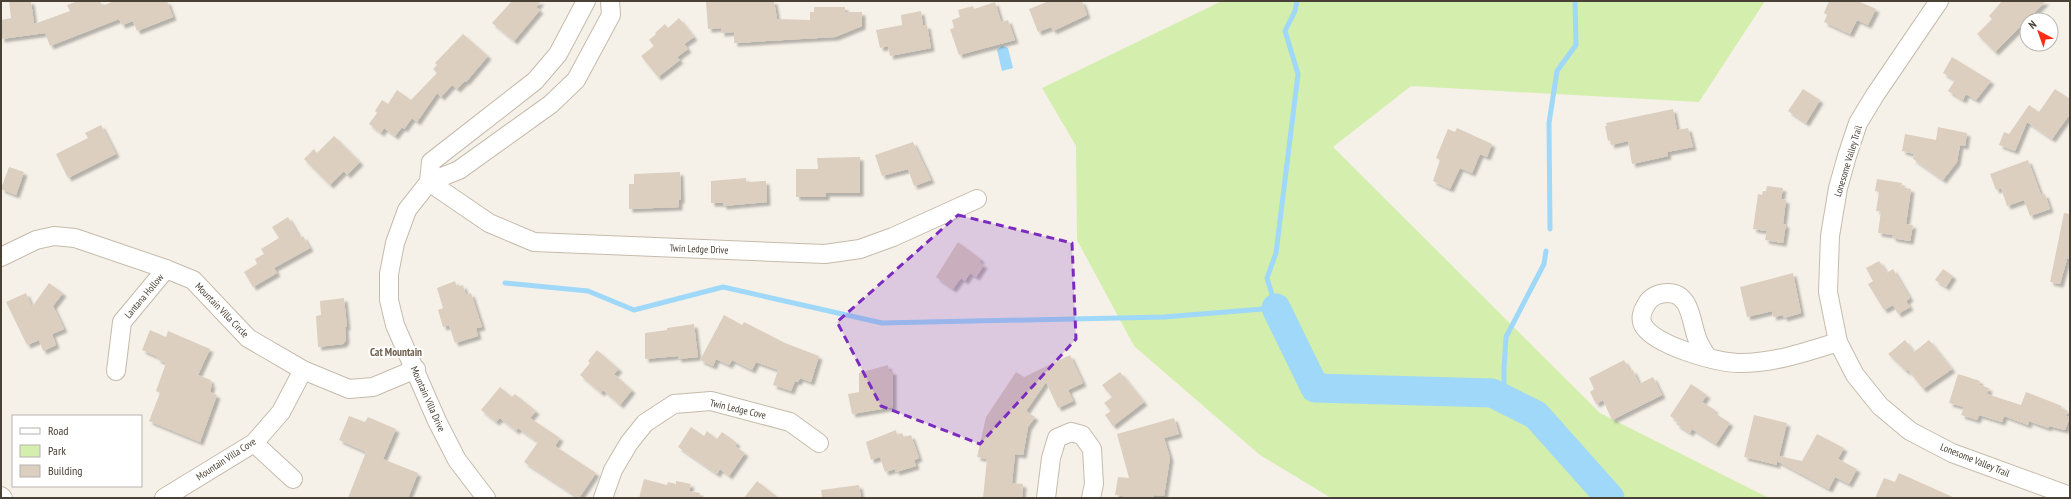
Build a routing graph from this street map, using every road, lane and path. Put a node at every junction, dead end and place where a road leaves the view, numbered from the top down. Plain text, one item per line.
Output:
1 (586, 1) edge
2 (610, 1) edge
3 (1939, 1) edge
4 (429, 182) junction
5 (977, 199) dead end
6 (1, 257) edge
7 (166, 268) junction
8 (1838, 342) junction
9 (1707, 357) dead end
10 (416, 369) junction
11 (303, 370) junction
12 (116, 371) dead end
13 (254, 443) junction
14 (819, 443) dead end
15 (293, 479) dead end
16 (1, 496) edge
17 (2070, 496) edge
18 (3, 498) edge
19 (164, 498) edge
20 (486, 498) edge
21 (604, 498) edge
22 (1046, 498) edge
23 (1090, 498) edge

1 - 4 street
2 - 4 street
3 - 8 street, Lonesome Valley Trail
4 - 5 street, Twin Ledge Drive
4 - 10 street, Mountain Villa Drive
6 - 7 street, Mountain Villa Circle
7 - 11 street, Mountain Villa Circle
7 - 12 street, Lantana Hollow
8 - 9 street
8 - 17 street, Lonesome Valley Trail
10 - 11 street, Mountain Villa Circle
10 - 20 street, Mountain Villa Drive
11 - 13 street, Mountain Villa Cove
13 - 15 street
13 - 19 street, Mountain Villa Cove
14 - 21 street, Twin Ledge Cove
16 - 18 street
22 - 23 street

